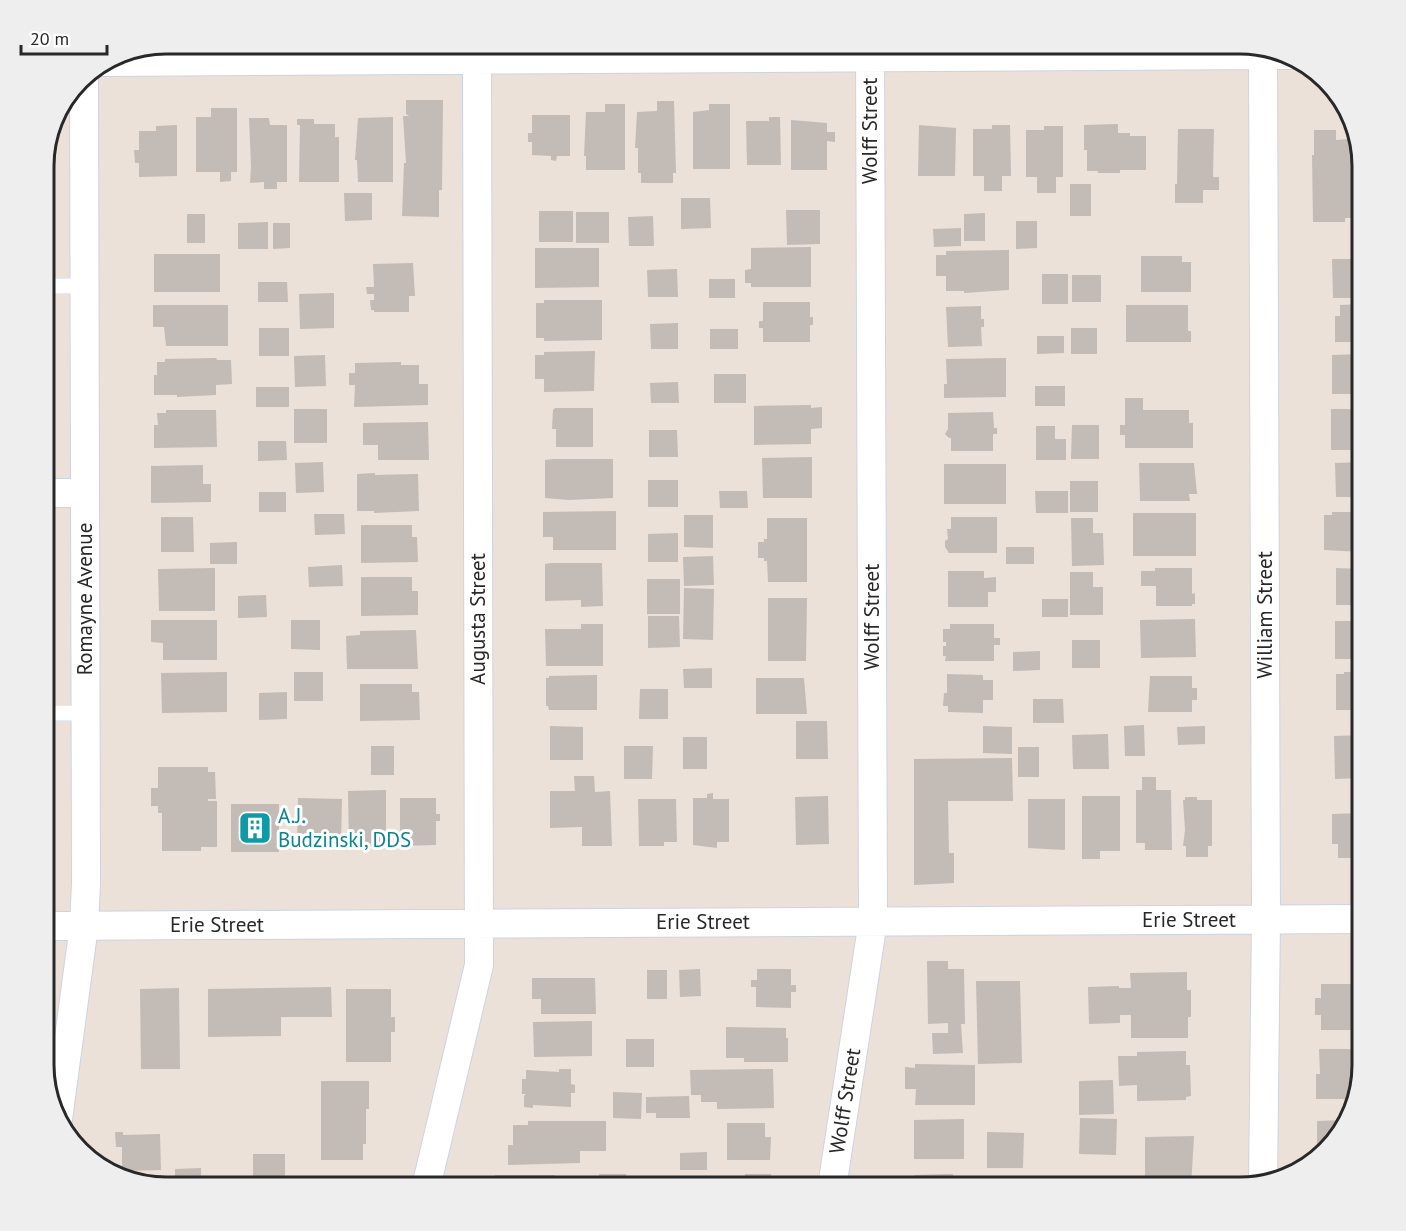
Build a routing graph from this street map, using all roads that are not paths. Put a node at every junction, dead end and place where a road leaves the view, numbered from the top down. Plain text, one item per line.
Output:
1 (402, 54) edge
2 (477, 54) edge
3 (870, 54) edge
4 (1272, 59) edge
5 (128, 61) edge
6 (84, 90) edge
7 (54, 286) edge
8 (84, 286) junction
9 (54, 493) edge
10 (85, 493) junction
11 (54, 713) edge
12 (85, 713) junction
13 (1352, 919) edge
14 (1266, 920) junction
15 (873, 921) junction
16 (479, 924) junction
17 (54, 926) edge
18 (84, 926) junction
19 (60, 1101) edge
20 (1263, 1175) edge
21 (429, 1177) edge
22 (834, 1177) edge

1 - 5 street
2 - 16 street, Augusta Street
3 - 15 street, Wolff Street
4 - 14 street, William Street
6 - 8 street, Romayne Avenue
7 - 8 lane
8 - 10 street, Romayne Avenue
9 - 10 street
10 - 12 street, Romayne Avenue
11 - 12 lane
12 - 18 street, Romayne Avenue
13 - 14 street, Erie Street
14 - 15 street, Erie Street
14 - 20 street, William Street
15 - 16 street, Erie Street
15 - 22 street, Wolff Street
16 - 18 street, Erie Street
16 - 21 street, Augusta Street
17 - 18 street, Erie Street
18 - 19 street, Romayne Avenue

